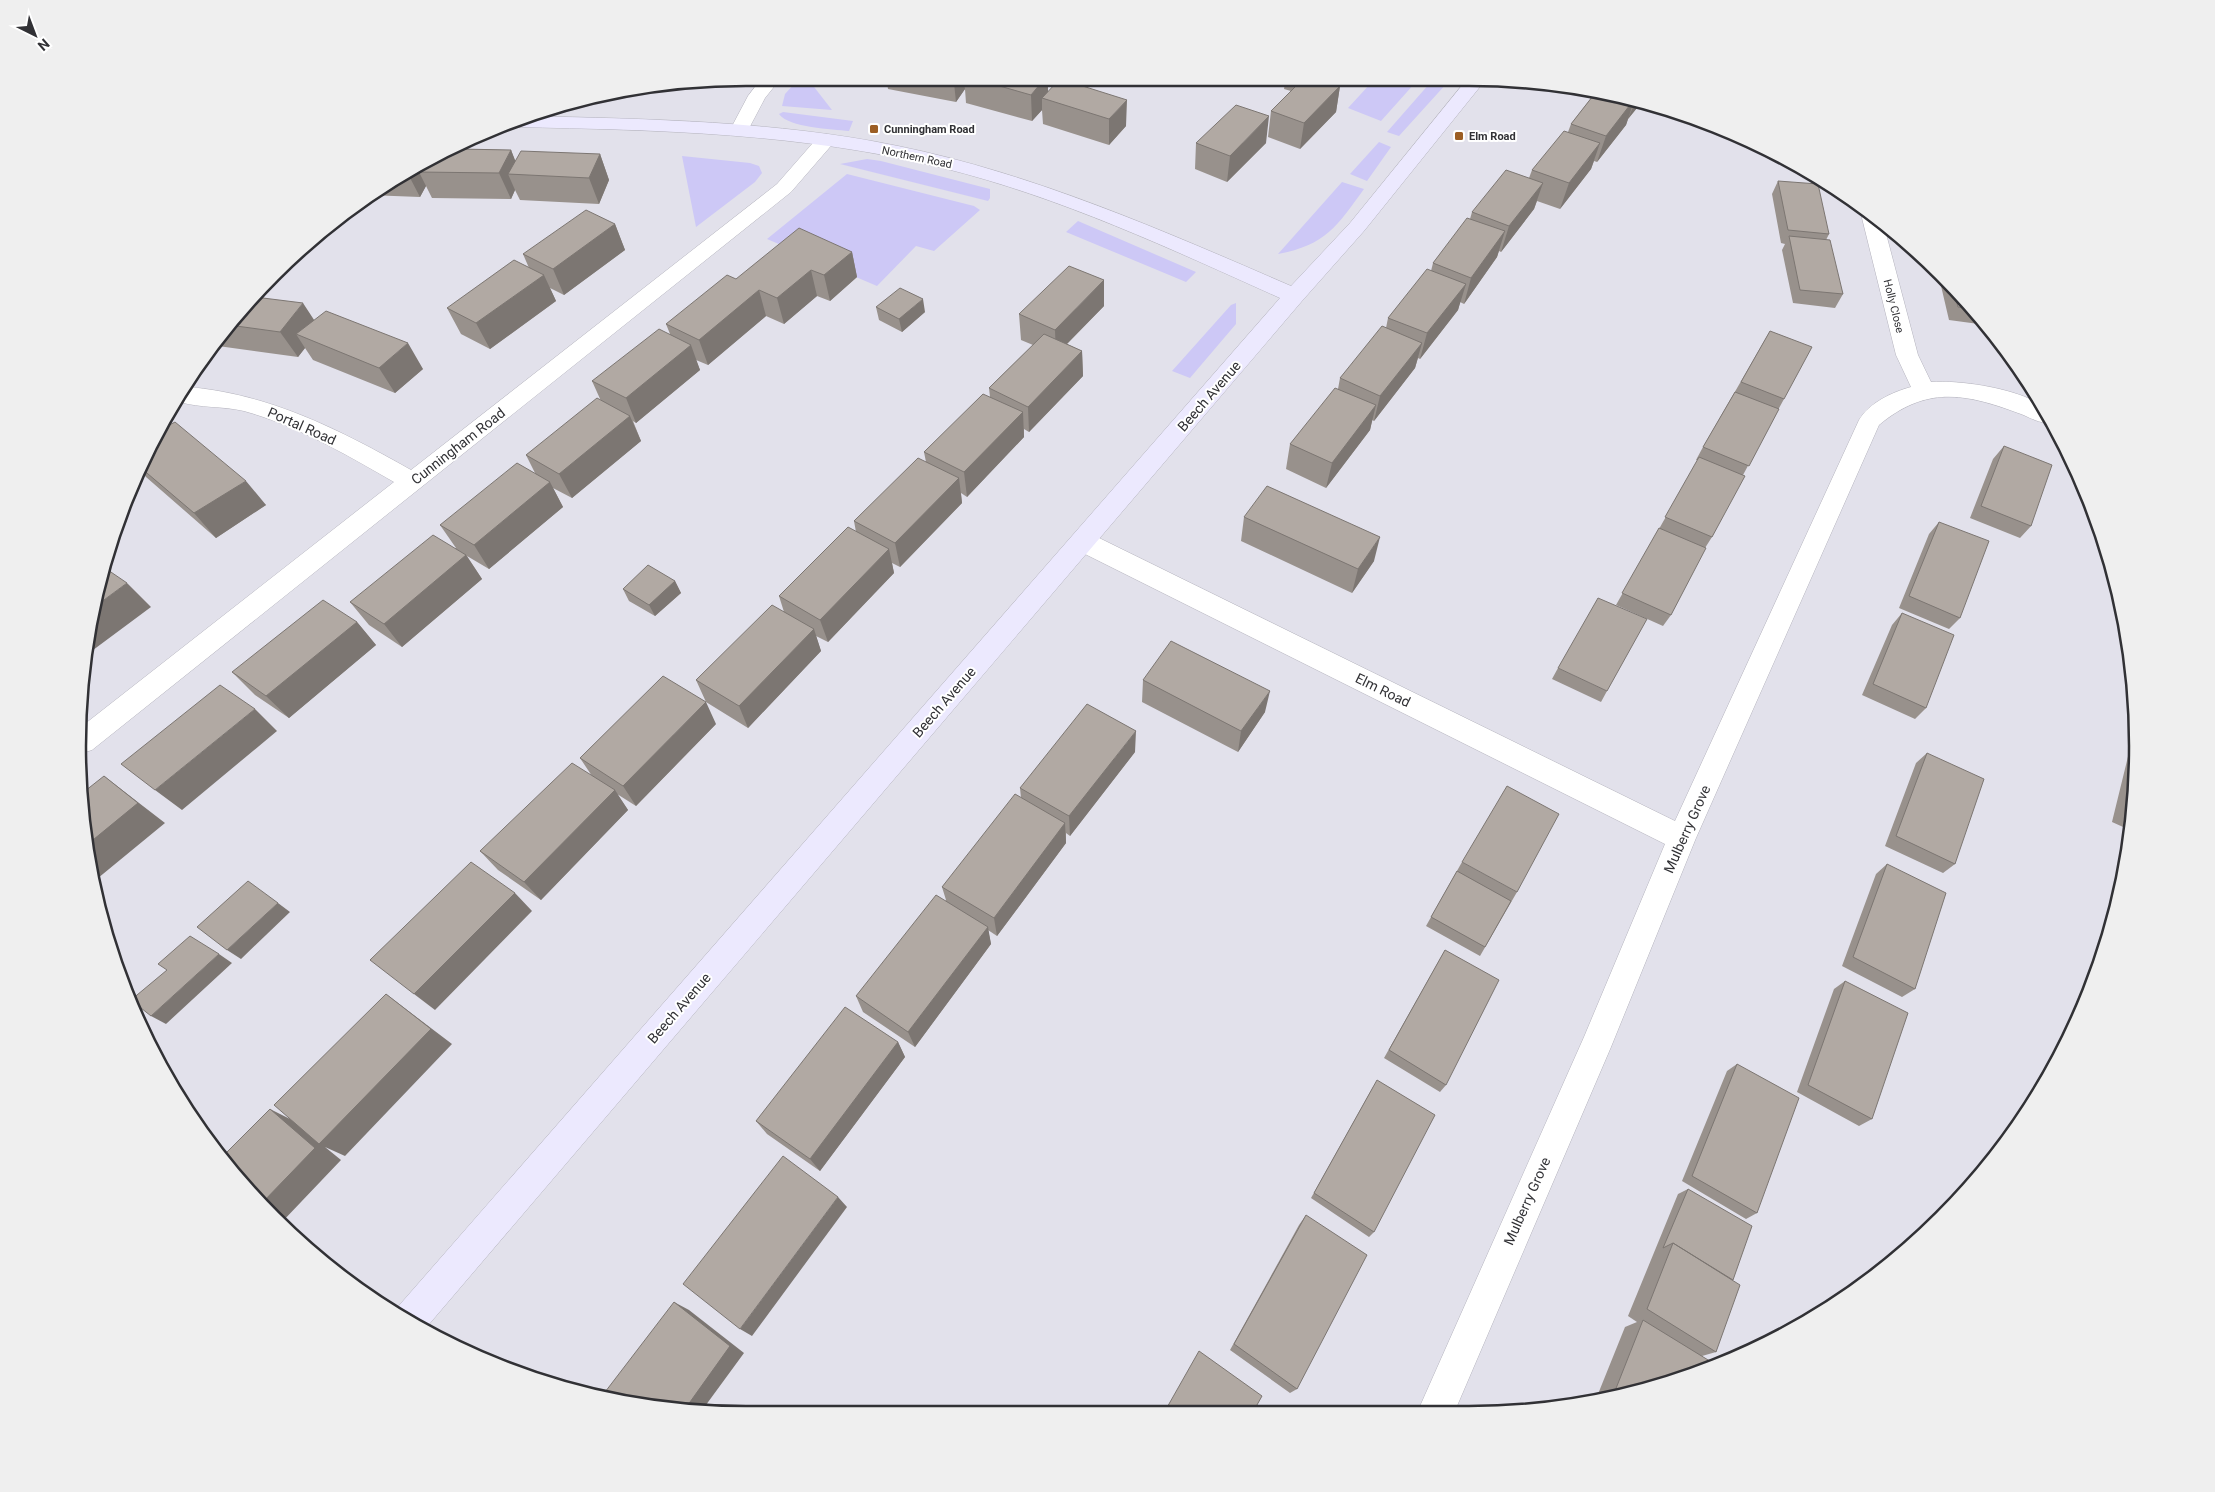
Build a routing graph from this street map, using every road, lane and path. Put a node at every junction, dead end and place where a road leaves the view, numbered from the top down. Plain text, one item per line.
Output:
1 (765, 86) edge
2 (1471, 86) edge
3 (532, 122) edge
4 (739, 130) junction
5 (826, 140) junction
6 (1874, 225) edge
7 (1294, 296) junction
8 (1924, 391) junction
9 (187, 395) edge
10 (2037, 412) edge
11 (413, 482) junction
12 (1084, 542) junction
13 (86, 739) edge
14 (1682, 838) junction
15 (413, 1315) edge
16 (1438, 1406) edge

1 - 4 street
2 - 7 street, Beech Avenue
3 - 4 street, Northern Road
4 - 5 street, Northern Road
5 - 7 street, Northern Road
5 - 11 street, Cunningham Road
6 - 8 street, Holly Close
7 - 12 street, Beech Avenue
8 - 10 street, Mulberry Grove
8 - 14 street, Mulberry Grove
9 - 11 street, Portal Road
11 - 13 street, Cunningham Road
12 - 14 street, Elm Road
12 - 15 street, Beech Avenue
14 - 16 street, Mulberry Grove

